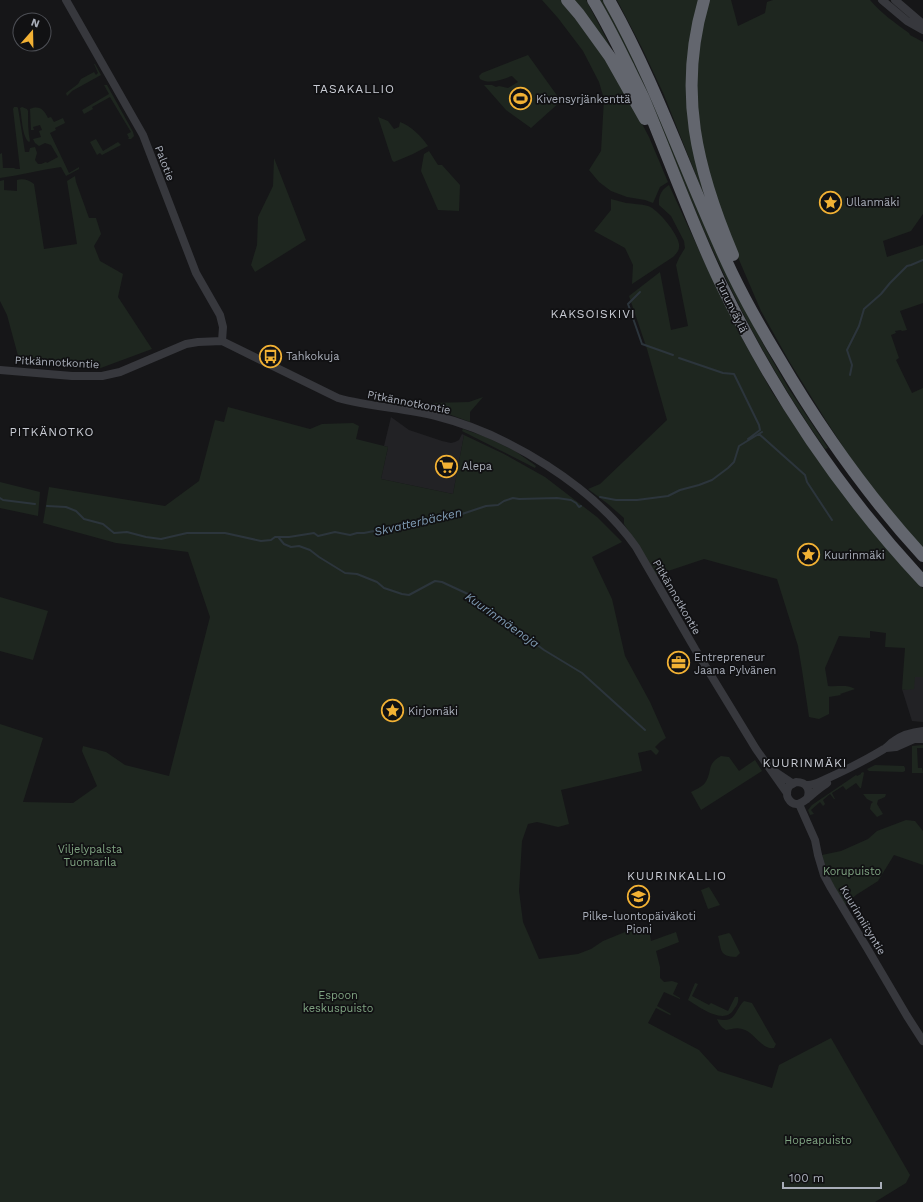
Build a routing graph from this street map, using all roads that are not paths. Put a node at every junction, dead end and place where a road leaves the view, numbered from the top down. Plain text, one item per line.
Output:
1 (66, 0) edge
2 (567, 0) edge
3 (593, 0) edge
4 (609, 0) edge
5 (704, 0) edge
6 (882, 0) edge
7 (900, 2) edge
8 (895, 11) junction
9 (923, 24) edge
10 (923, 30) edge
11 (668, 160) junction
12 (222, 341) junction
13 (773, 348) junction
14 (0, 370) edge
15 (923, 556) edge
16 (923, 581) edge
17 (923, 731) edge
18 (923, 739) edge
19 (886, 748) junction
20 (766, 764) junction
21 (838, 774) junction
22 (792, 783) junction
23 (806, 785) junction
24 (787, 793) junction
25 (803, 801) junction
26 (923, 1041) edge

1 - 12 street, Palotie
2 - 11 highway
3 - 11 highway, Turunväylä
4 - 13 highway, Turunväylä
5 - 13 highway
6 - 8 street
7 - 8 street
7 - 9 street
8 - 10 street
11 - 16 highway, Turunväylä
12 - 14 street, Pitkännotkontie
12 - 20 street, Pitkännotkontie
13 - 15 highway, Turunväylä
17 - 19 street
18 - 19 street
19 - 21 street
20 - 22 street, Pitkännotkontie
20 - 24 street, Pitkännotkontie
21 - 23 street
21 - 25 street
22 - 23 street
22 - 24 street
23 - 25 street
24 - 25 street
25 - 26 street, Kuurinniityntie

